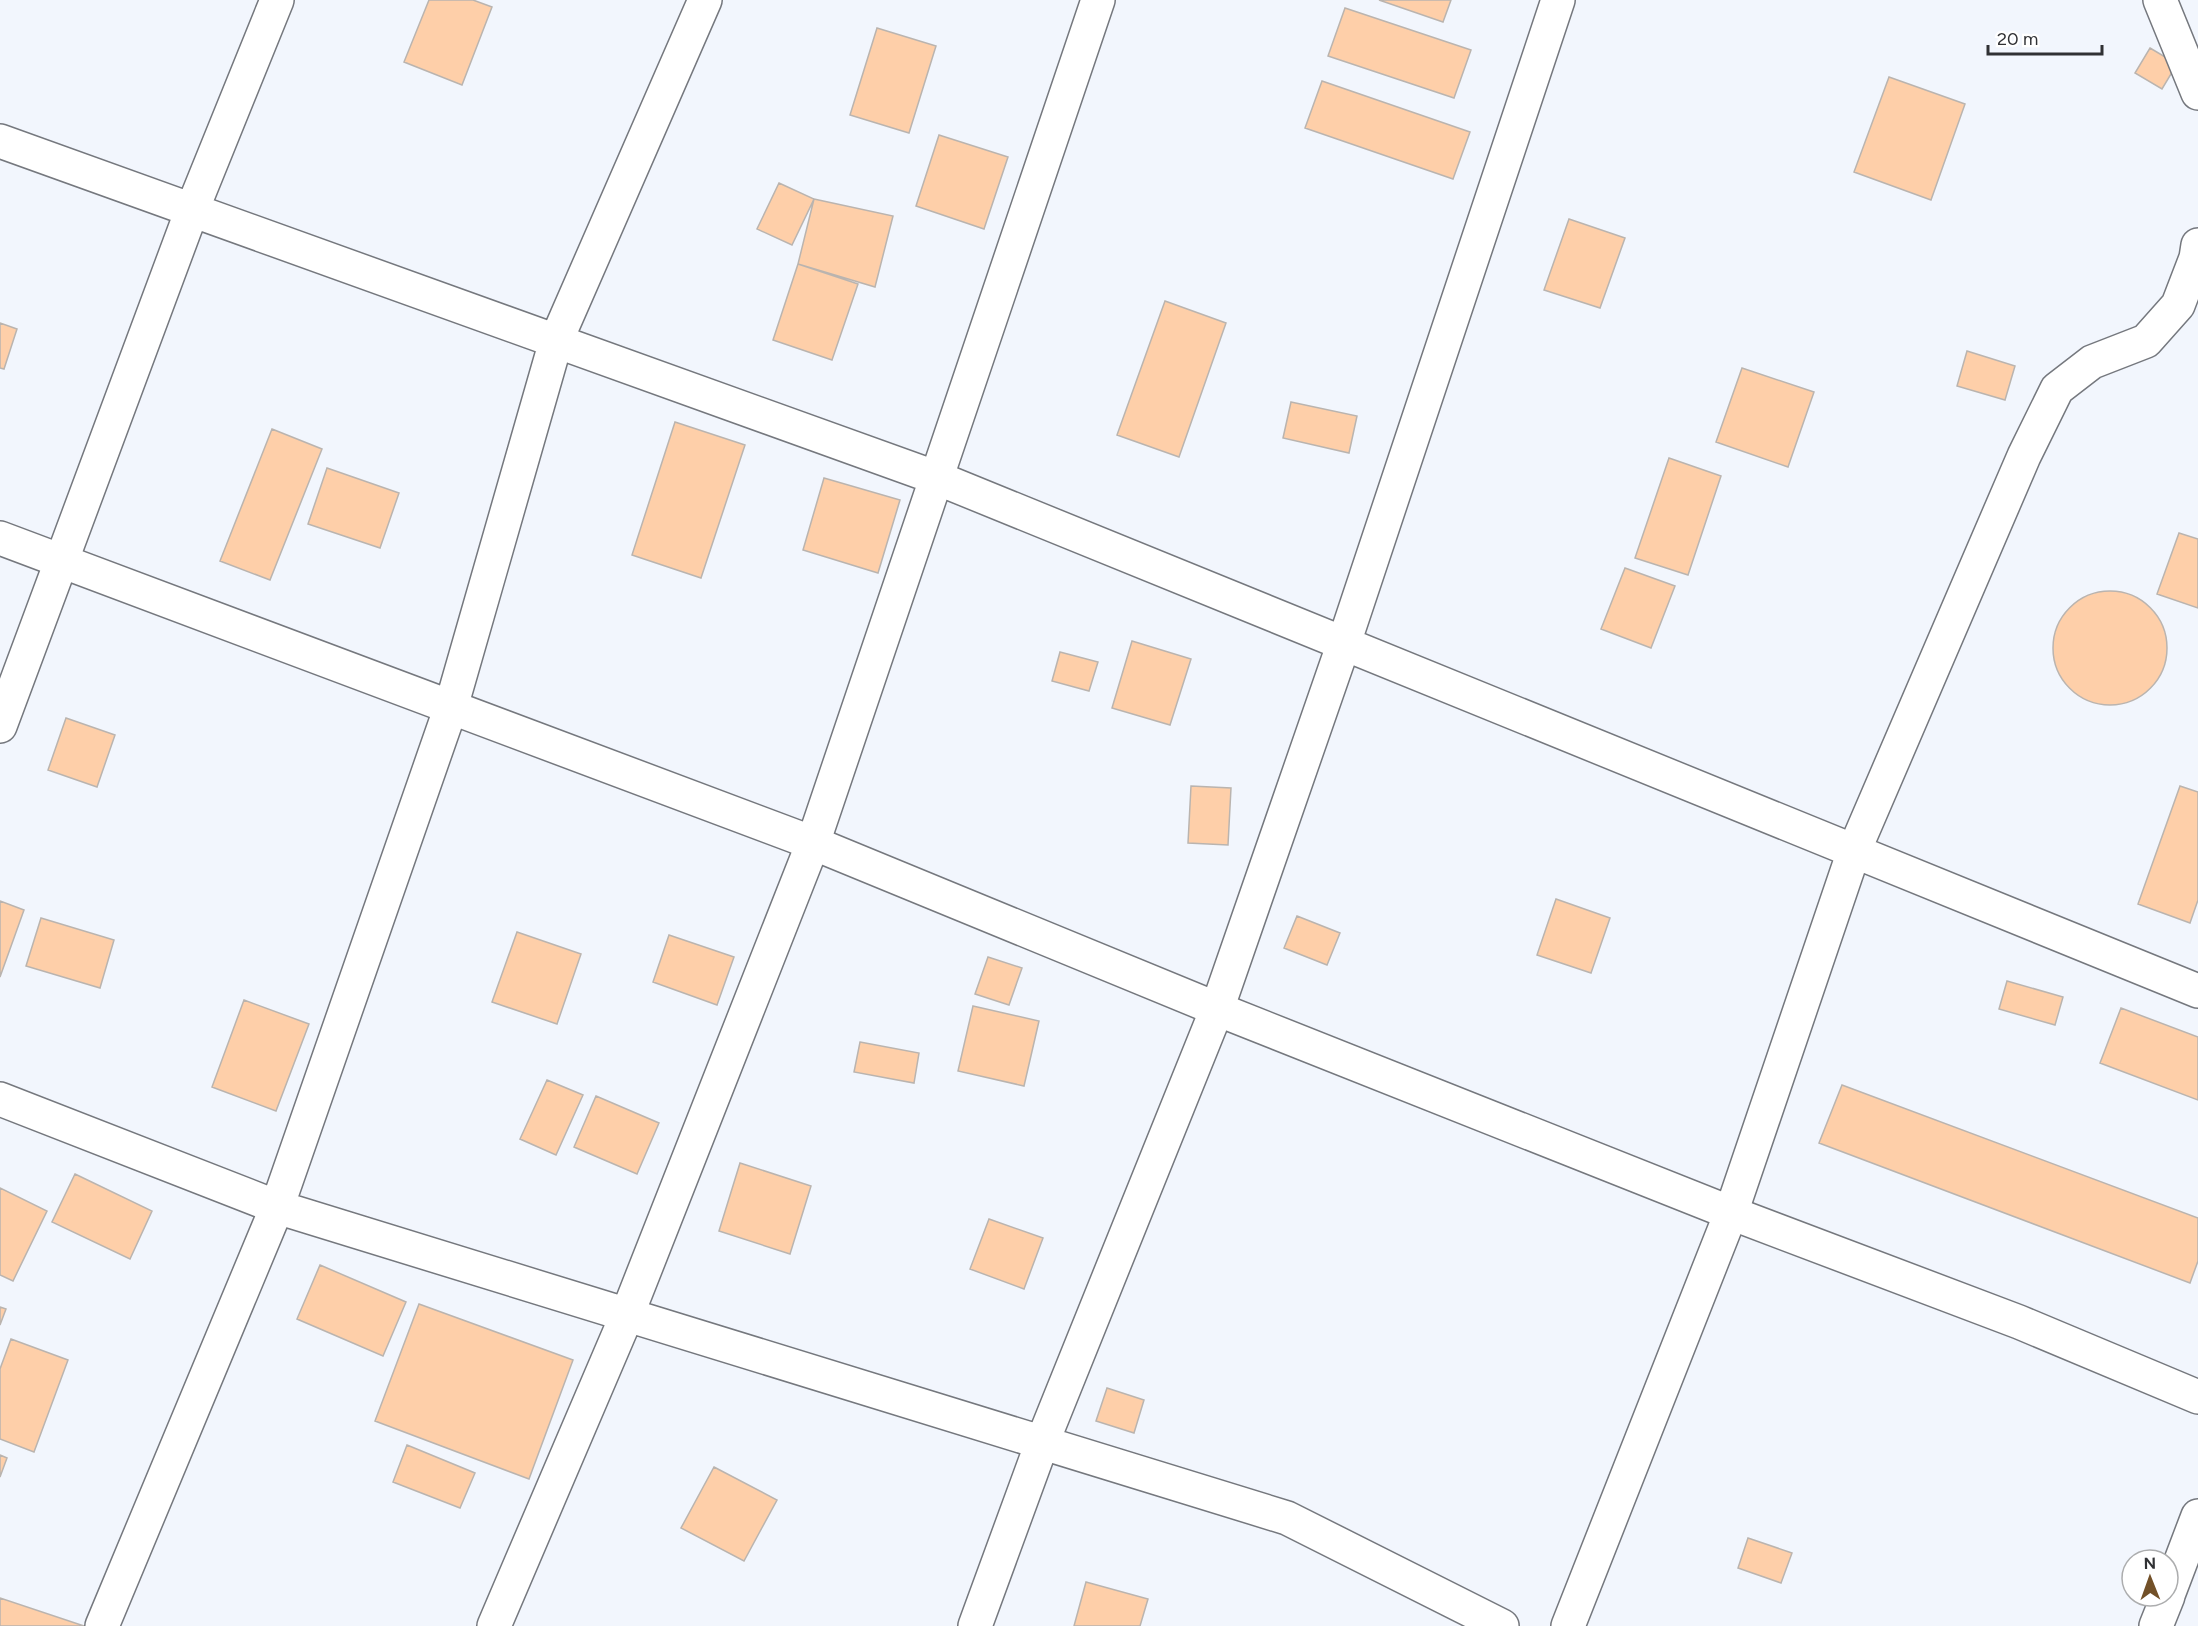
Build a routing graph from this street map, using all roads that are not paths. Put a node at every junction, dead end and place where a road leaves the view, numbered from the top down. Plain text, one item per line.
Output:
1 (277, 0) edge
2 (705, 0) edge
3 (1098, 0) edge
4 (1558, 0) edge
5 (2160, 0) edge
6 (2198, 93) edge
7 (0, 141) edge
8 (192, 210) junction
9 (2198, 244) edge
10 (556, 341) junction
11 (937, 478) junction
12 (0, 538) edge
13 (61, 561) junction
14 (1344, 643) junction
15 (451, 707) junction
16 (0, 726) edge
17 (813, 843) junction
18 (1854, 851) junction
19 (2198, 991) edge
20 (1217, 1009) junction
21 (0, 1099) edge
22 (277, 1207) junction
23 (1731, 1212) junction
24 (627, 1315) junction
25 (2198, 1396) edge
26 (1042, 1443) junction
27 (2198, 1516) edge
28 (2180, 1564) edge
29 (2163, 1608) edge
30 (102, 1626) edge
31 (494, 1626) edge
32 (975, 1626) edge
33 (1502, 1626) edge
34 (1568, 1626) edge
35 (2156, 1626) edge

1 - 8 main road
2 - 10 main road
3 - 11 main road
4 - 14 main road
5 - 6 main road
7 - 8 main road
8 - 10 main road
8 - 13 main road
9 - 18 main road
10 - 11 main road
10 - 15 main road
11 - 14 main road
11 - 17 main road
12 - 13 main road
13 - 15 main road
13 - 16 main road
14 - 18 main road
14 - 20 main road
15 - 17 main road
15 - 22 main road
17 - 20 main road
17 - 24 main road
18 - 19 main road
18 - 23 main road
20 - 23 main road
20 - 26 main road
21 - 22 main road
22 - 24 main road
22 - 30 main road
23 - 25 main road
23 - 34 main road
24 - 26 main road
24 - 31 main road
26 - 32 main road
26 - 33 main road
27 - 28 main road
29 - 35 main road

